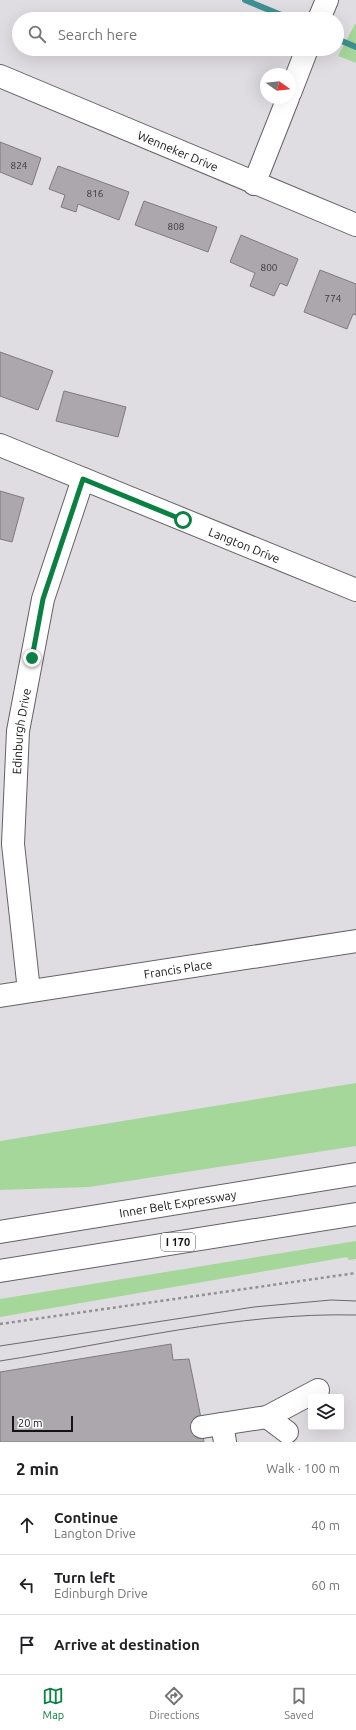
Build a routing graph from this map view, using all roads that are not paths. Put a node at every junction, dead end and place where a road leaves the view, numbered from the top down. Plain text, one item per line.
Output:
1 (305, 56) edge
2 (0, 76) edge
3 (296, 78) edge
4 (286, 104) edge
5 (254, 184) junction
6 (356, 225) edge
7 (0, 445) edge
8 (83, 479) junction
9 (356, 590) edge
10 (356, 941) edge
11 (29, 991) junction
12 (0, 996) edge
13 (356, 1174) edge
14 (356, 1214) edge
15 (0, 1217) edge
16 (73, 1220) junction
17 (0, 1232) edge
18 (0, 1271) edge
19 (318, 1390) dead end
20 (267, 1417) junction
21 (216, 1431) edge
22 (287, 1432) dead end

1 - 3 main road
2 - 5 main road, Wenneker Drive
4 - 5 main road
5 - 6 main road, Wenneker Drive
7 - 8 main road, Langton Drive
8 - 9 main road, Langton Drive
8 - 11 main road, Edinburgh Drive
10 - 11 main road, Francis Place
11 - 12 main road, Francis Place
13 - 16 main road, Inner Belt Expressway
14 - 18 main road, I 170
15 - 16 main road
16 - 17 main road, Inner Belt Expressway
19 - 20 main road
20 - 21 main road
20 - 22 main road

